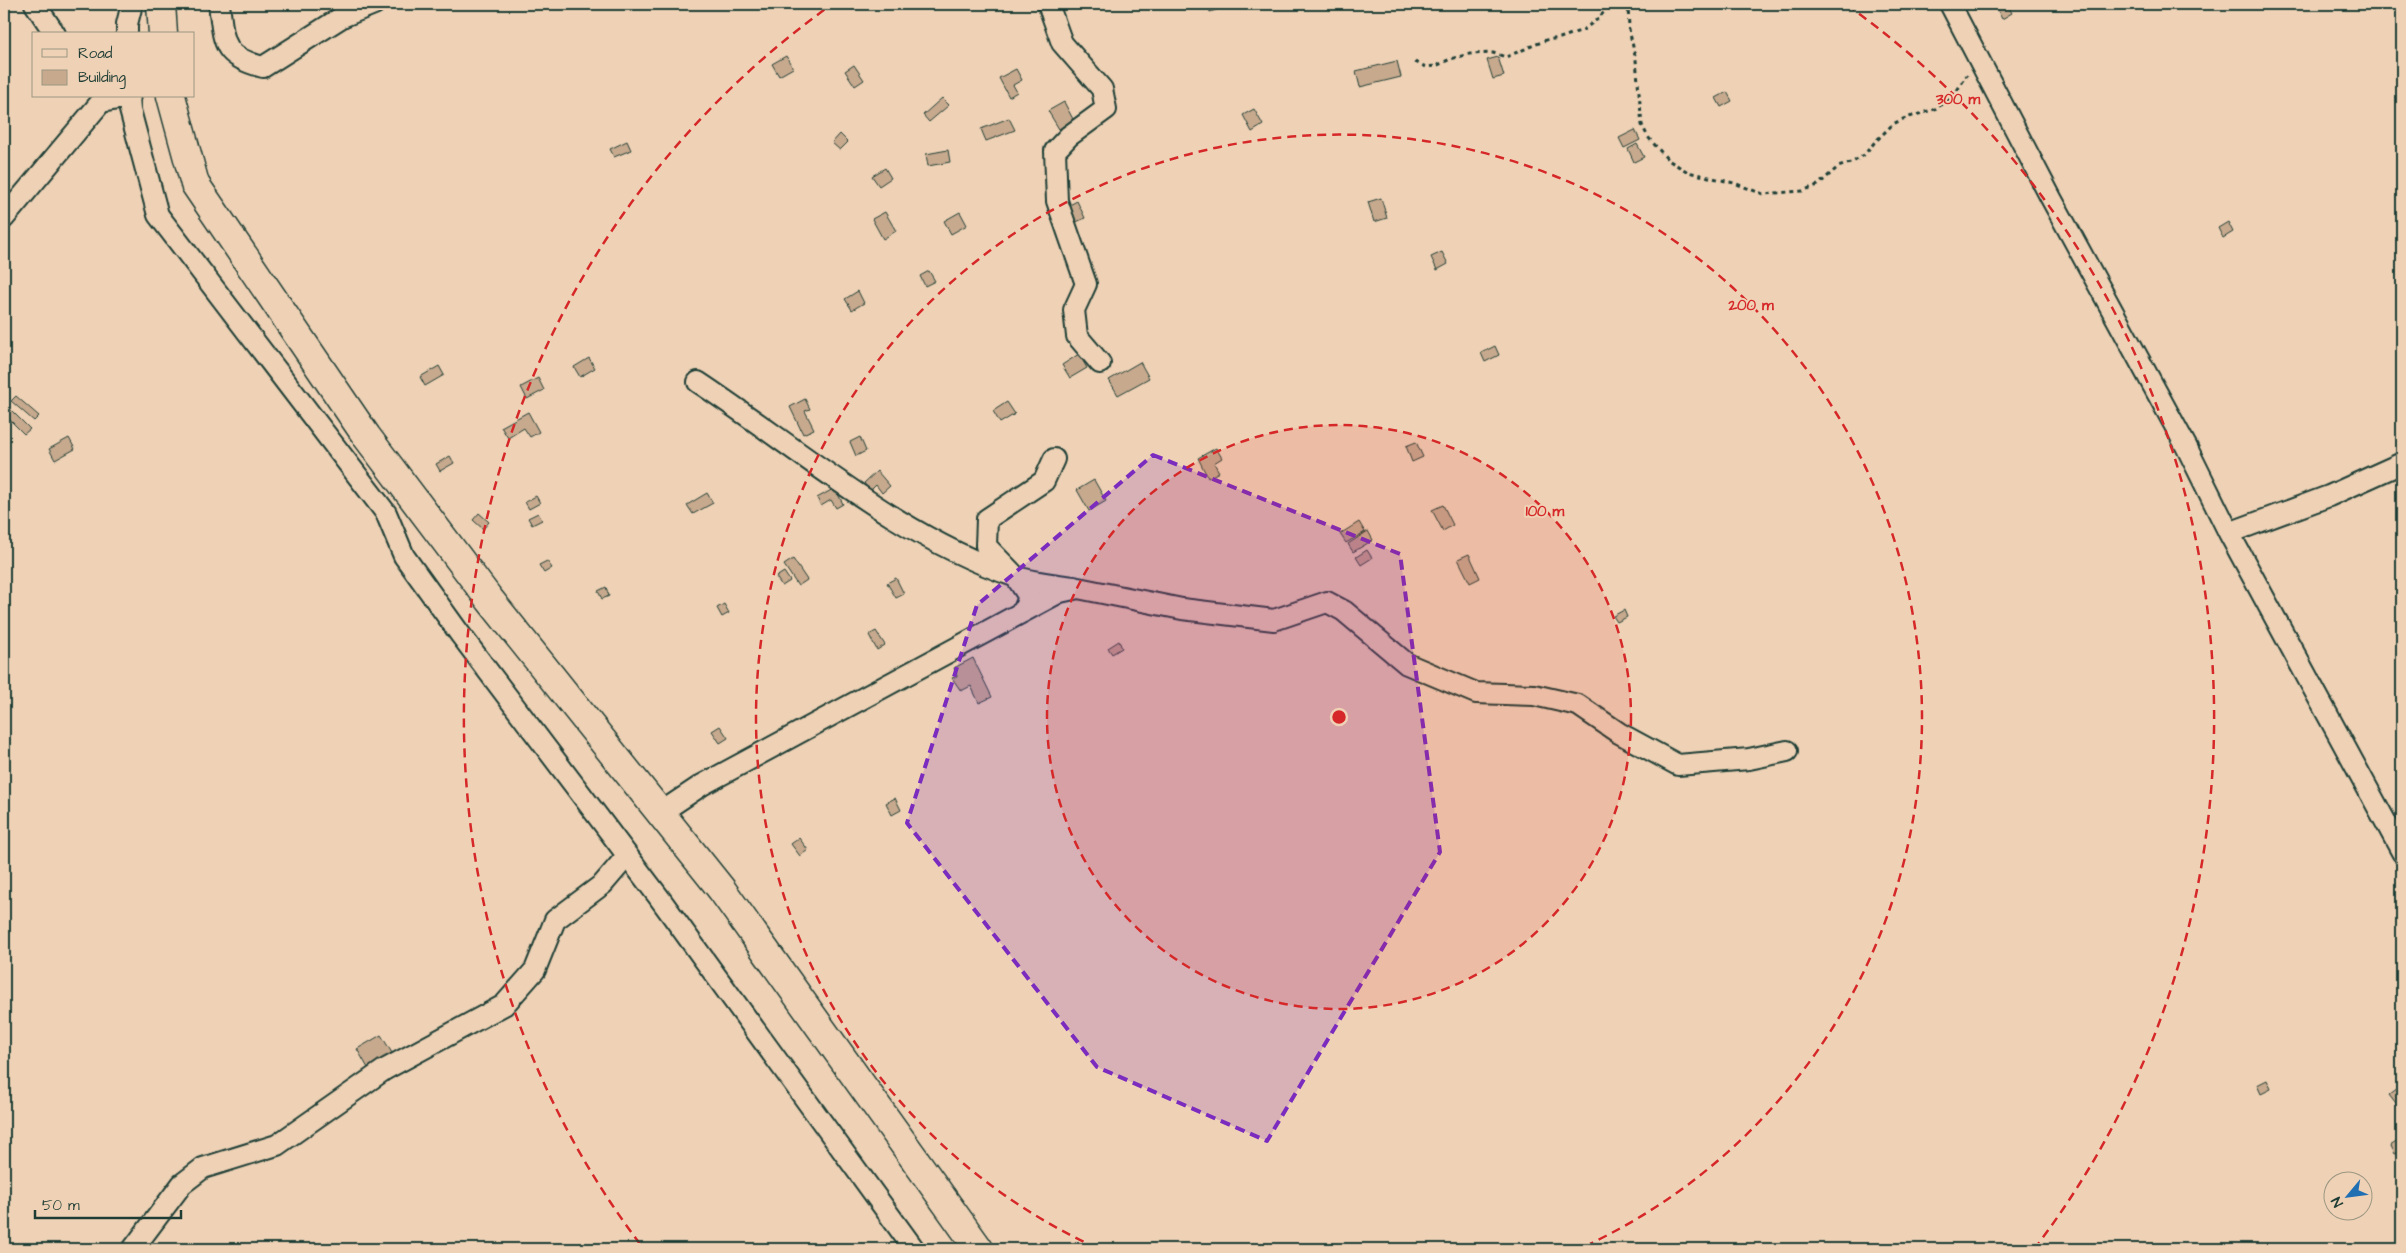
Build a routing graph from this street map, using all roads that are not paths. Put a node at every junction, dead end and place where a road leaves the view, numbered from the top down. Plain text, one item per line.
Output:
1 (35, 4) edge
2 (132, 4) edge
3 (160, 4) edge
4 (220, 4) edge
5 (374, 4) edge
6 (1048, 4) edge
7 (1950, 4) edge
8 (54, 32) edge
9 (127, 32) edge
10 (163, 32) edge
11 (130, 98) edge
12 (172, 98) edge
13 (100, 99) edge
14 (4, 218) edge
15 (1100, 363) dead end
16 (698, 382) dead end
17 (1054, 459) dead end
18 (2402, 463) edge
19 (2229, 532) junction
20 (1016, 577) junction
21 (1078, 588) junction
22 (1023, 612) junction
23 (1787, 751) dead end
24 (660, 813) junction
25 (2402, 852) edge
26 (627, 856) junction
27 (133, 1249) edge
28 (914, 1249) edge
29 (979, 1249) edge

1 - 8 street
2 - 9 street
3 - 10 street
4 - 5 street
6 - 15 street
7 - 19 street
11 - 26 street
12 - 24 street
13 - 14 street
16 - 20 street
17 - 20 street
18 - 19 street
19 - 25 street
20 - 21 street
20 - 22 street
21 - 22 street
21 - 23 street
22 - 24 street
24 - 29 street
26 - 27 street
26 - 28 street

